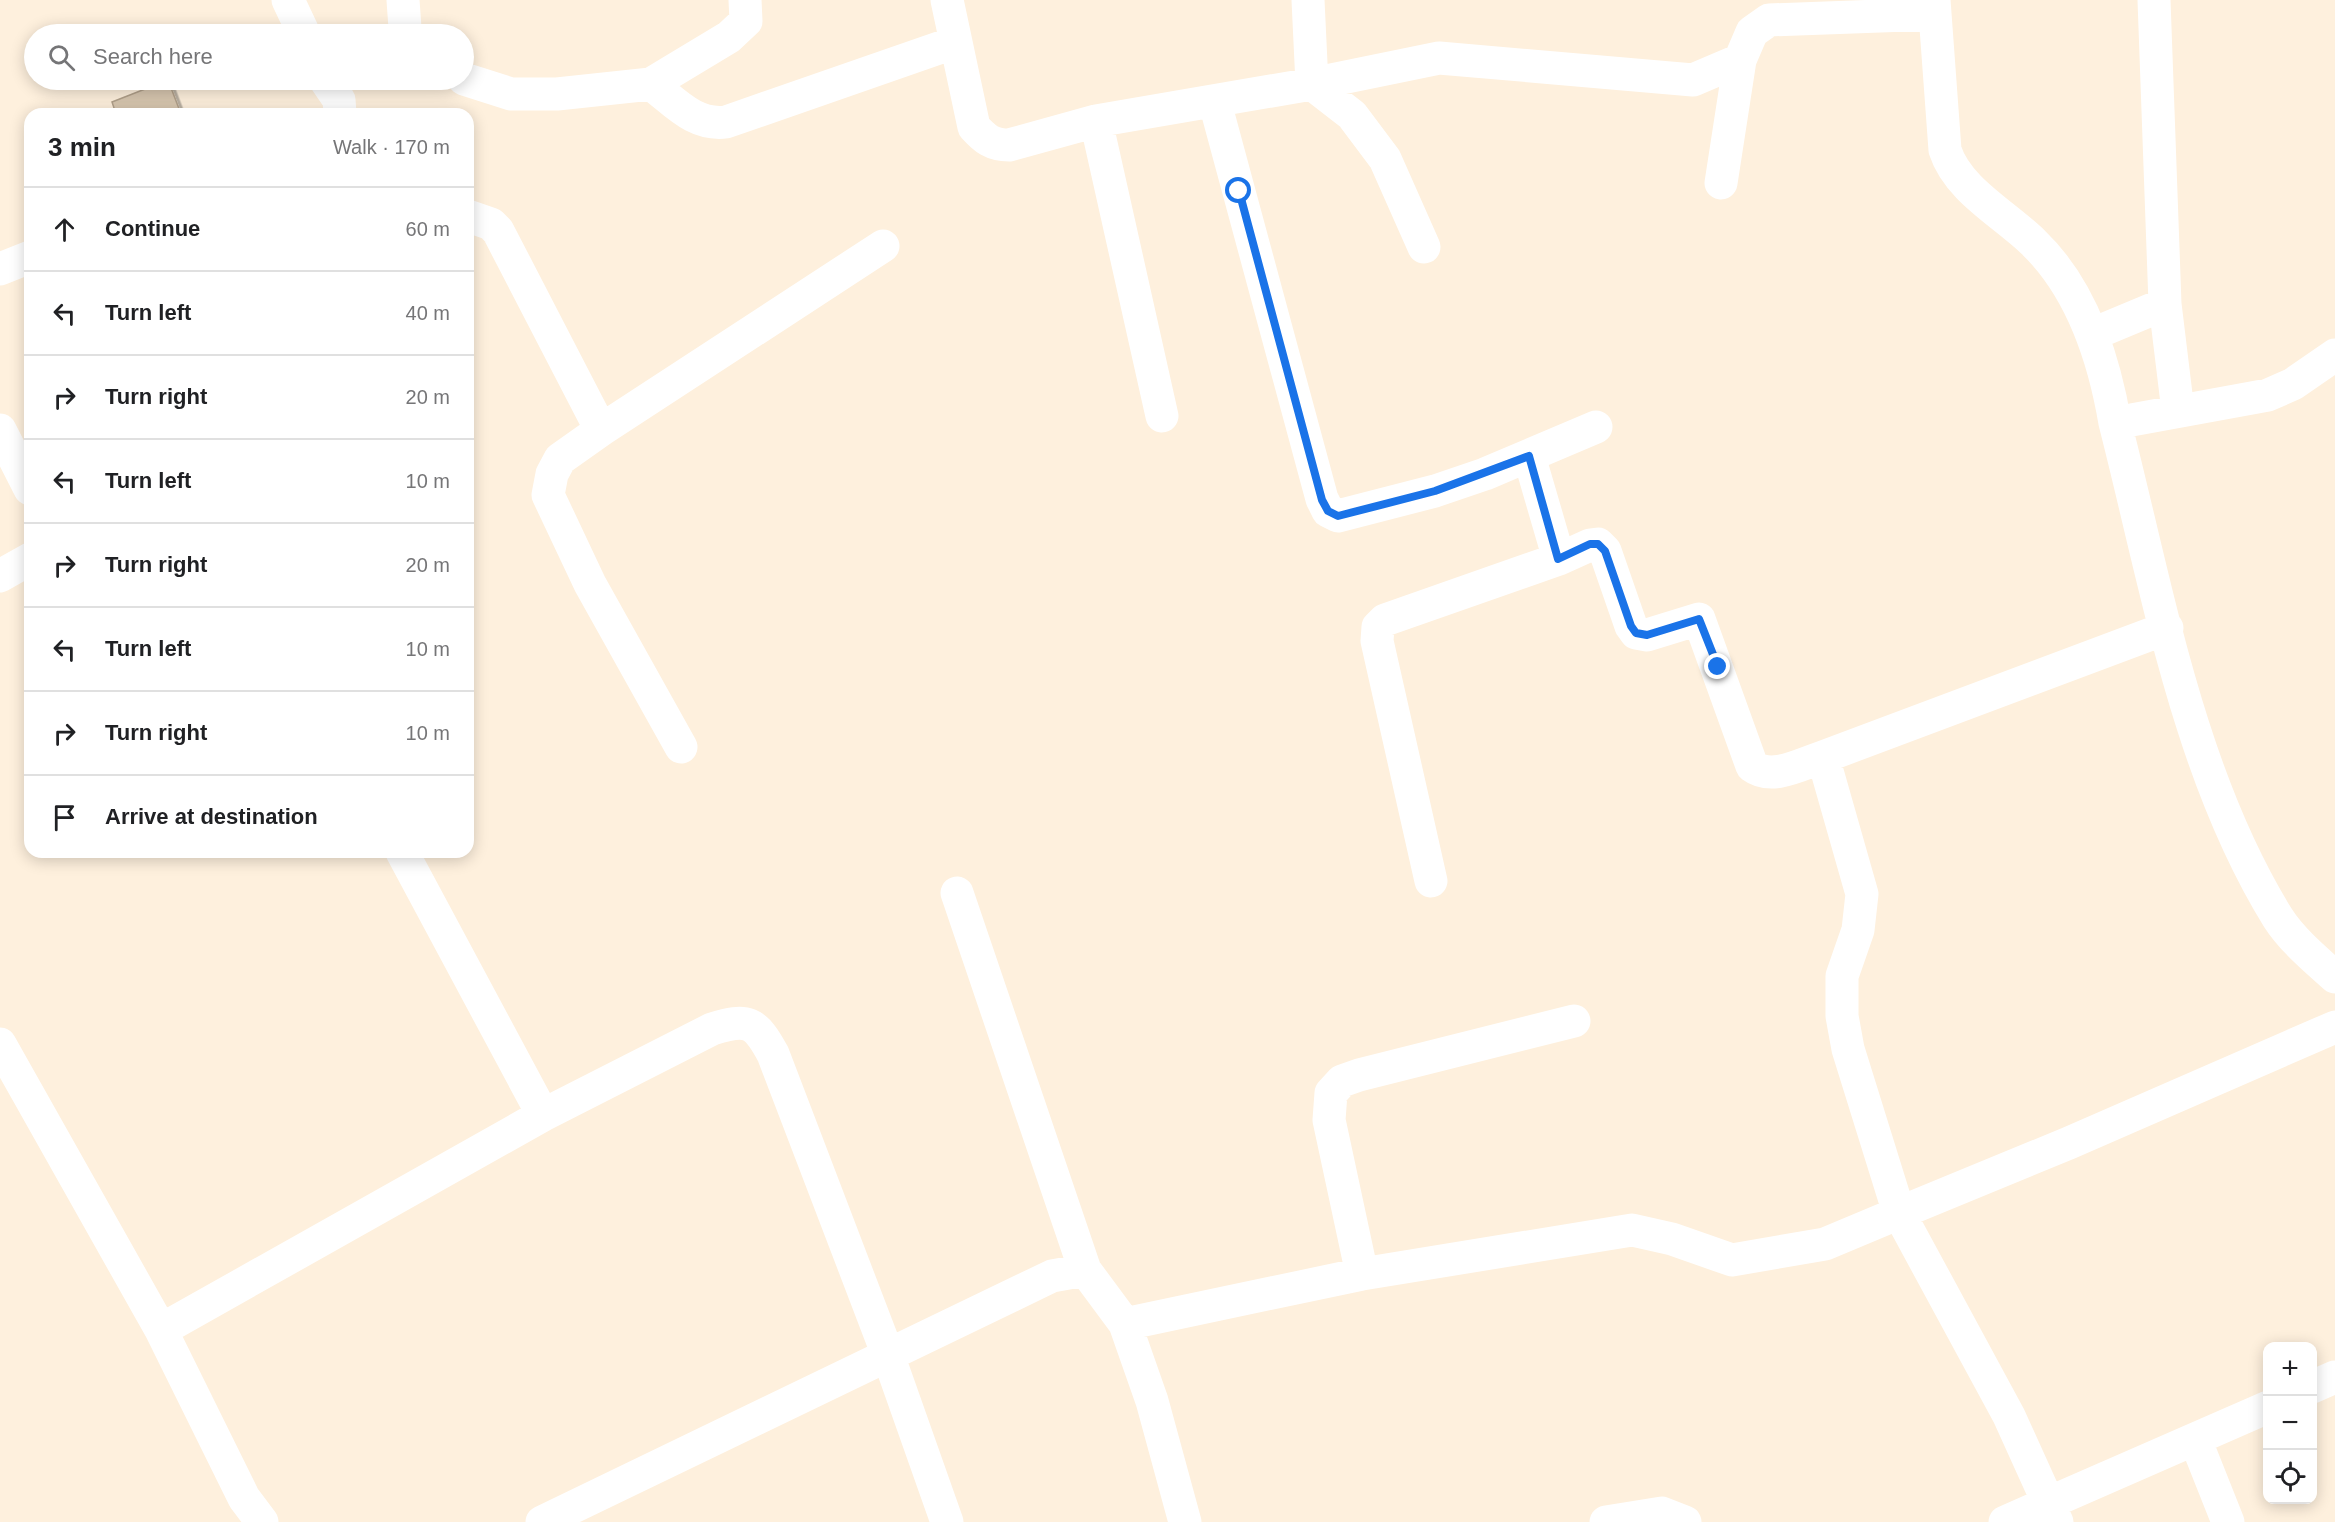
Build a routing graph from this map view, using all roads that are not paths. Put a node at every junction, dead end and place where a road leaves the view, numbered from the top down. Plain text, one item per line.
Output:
1 (288, 0) edge
2 (403, 0) edge
3 (745, 0) edge
4 (947, 0) edge
5 (1308, 0) edge
6 (2154, 0) edge
7 (1935, 7) edge
8 (299, 24) edge
9 (405, 24) edge
10 (956, 42) junction
11 (1740, 60) junction
12 (474, 82) edge
13 (651, 84) junction
14 (1312, 84) junction
15 (332, 90) edge
16 (1215, 103) junction
17 (340, 108) edge
18 (1096, 121) junction
19 (1721, 183) dead end
20 (474, 218) edge
21 (883, 246) dead end
22 (1424, 247) dead end
23 (24, 259) edge
24 (0, 269) edge
25 (2165, 304) junction
26 (2093, 334) junction
27 (2335, 355) edge
28 (2178, 411) junction
29 (1162, 416) dead end
30 (2115, 423) junction
31 (1596, 427) dead end
32 (0, 430) edge
33 (601, 430) junction
34 (1529, 456) junction
35 (24, 477) edge
36 (1558, 559) junction
37 (24, 562) edge
38 (0, 576) edge
39 (2167, 628) junction
40 (681, 747) dead end
41 (1823, 758) junction
42 (405, 858) edge
43 (1431, 881) dead end
44 (957, 893) dead end
45 (2335, 977) edge
46 (1574, 1021) dead end
47 (2335, 1027) edge
48 (0, 1044) edge
49 (543, 1115) junction
50 (1899, 1214) junction
51 (1085, 1270) junction
52 (1362, 1274) junction
53 (1125, 1324) junction
54 (161, 1330) junction
55 (888, 1355) junction
56 (2335, 1377) edge
57 (2317, 1385) edge
58 (2263, 1409) edge
59 (2195, 1439) junction
60 (2054, 1513) edge
61 (262, 1522) edge
62 (542, 1522) edge
63 (947, 1522) edge
64 (1185, 1522) edge
65 (1606, 1522) edge
66 (1685, 1522) edge
67 (2005, 1522) edge
68 (2228, 1522) edge

1 - 8 street
2 - 9 street
3 - 13 street
4 - 10 street
5 - 14 street
6 - 25 street
7 - 11 street
7 - 26 street
10 - 13 street
10 - 18 street
11 - 14 street
11 - 19 street
12 - 13 street
14 - 16 street
14 - 22 street
15 - 17 street
16 - 18 street
16 - 34 street
18 - 29 street
20 - 33 street
21 - 33 street
23 - 24 street
25 - 26 street
25 - 28 street
26 - 30 street
27 - 28 street
28 - 30 street
30 - 39 street
31 - 34 street
32 - 35 street
33 - 40 street
34 - 36 street
36 - 41 street
36 - 43 street
37 - 38 street
39 - 41 street
39 - 45 street
41 - 50 street
42 - 49 street
44 - 51 street
46 - 52 street
47 - 50 street
48 - 54 street
49 - 54 street
49 - 55 street
50 - 52 street
50 - 60 street
51 - 53 street
51 - 55 street
52 - 53 street
53 - 64 street
54 - 61 street
55 - 62 street
55 - 63 street
56 - 57 street
58 - 59 street
59 - 60 street
59 - 68 street
60 - 67 street
65 - 66 street

